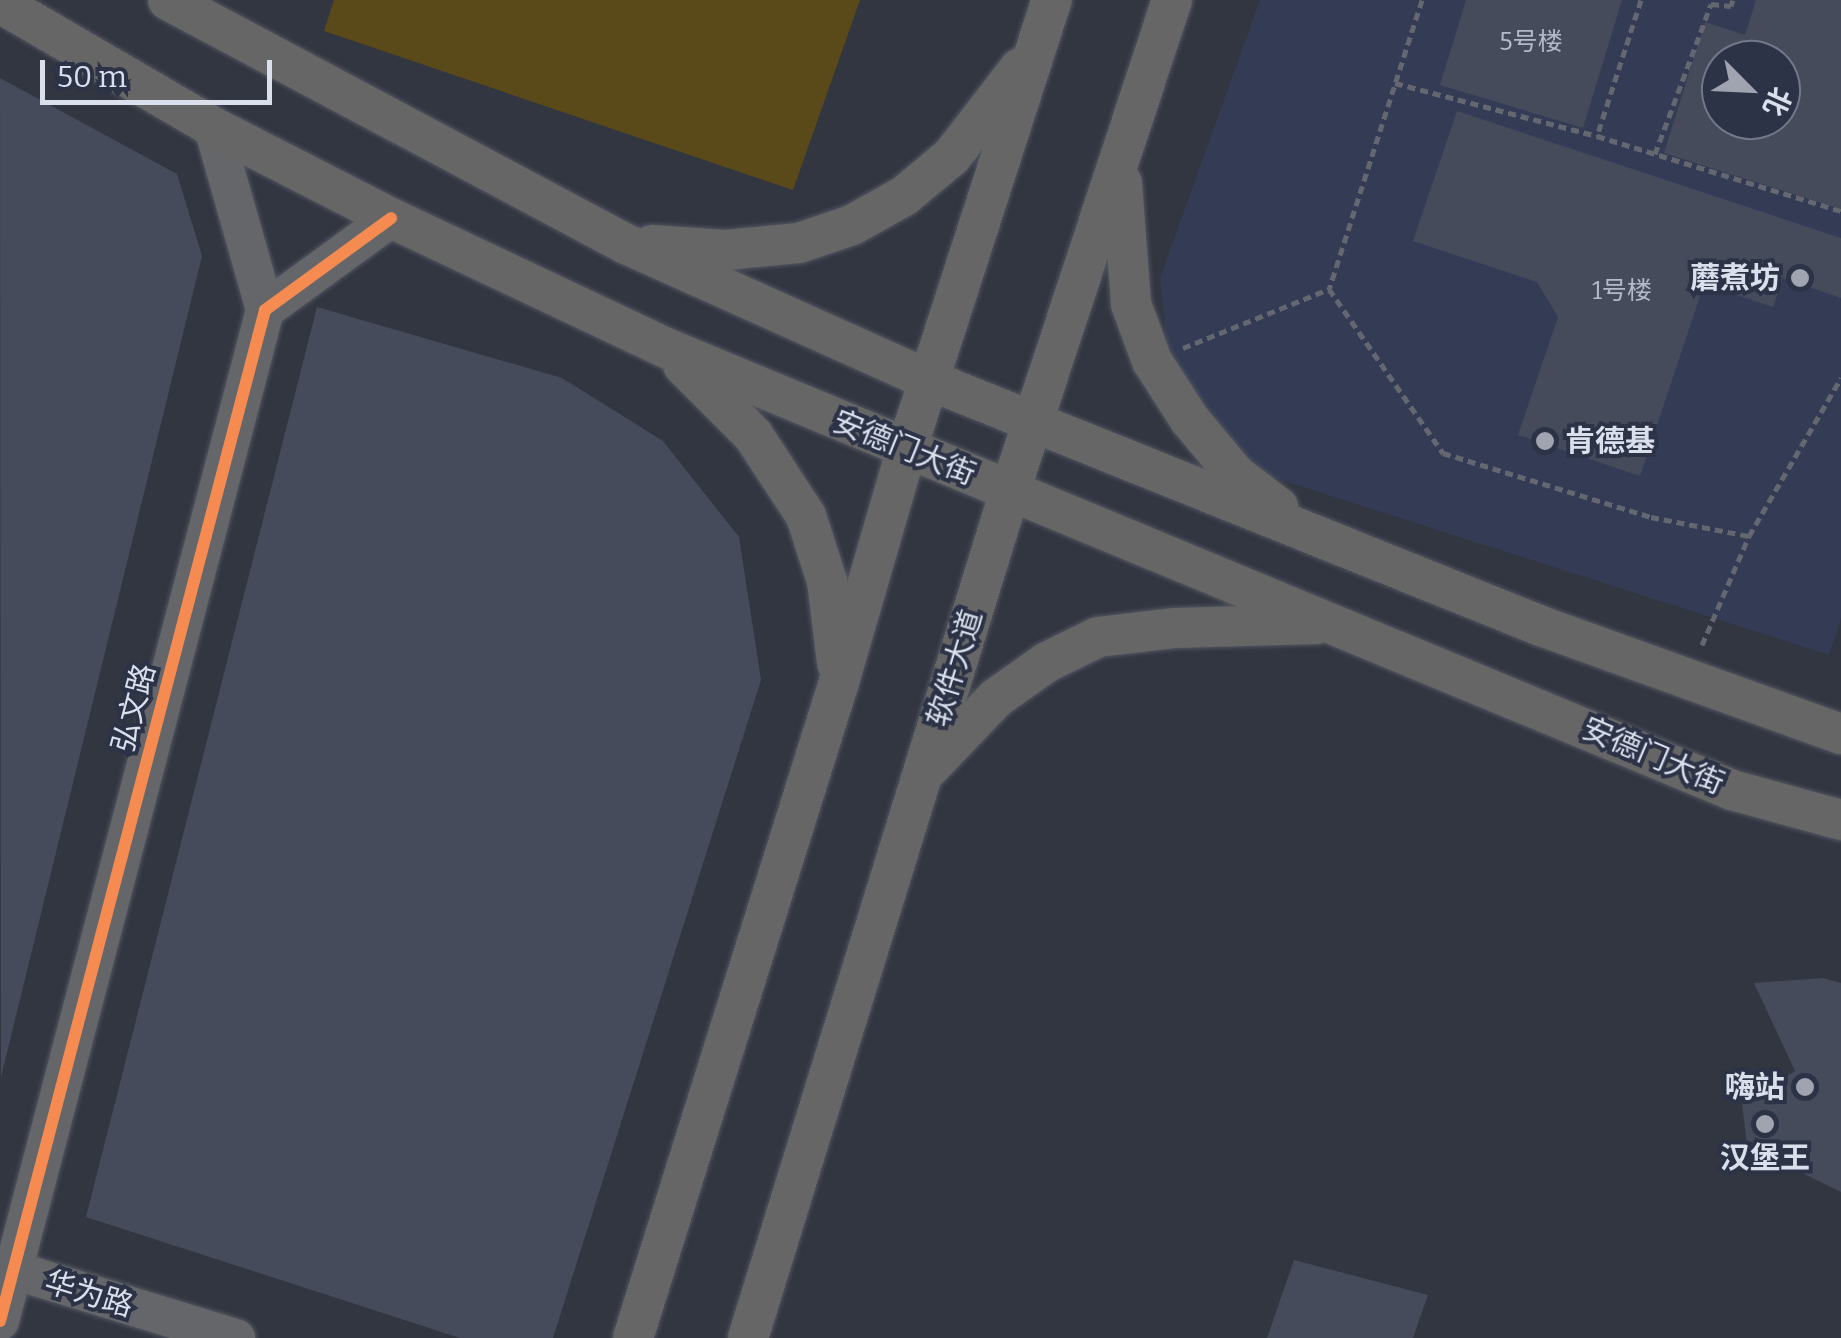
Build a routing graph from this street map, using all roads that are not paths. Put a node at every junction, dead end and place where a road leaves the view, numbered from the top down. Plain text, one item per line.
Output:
1 (168, 0) edge
2 (1052, 0) edge
3 (1172, 0) edge
4 (0, 3) edge
5 (1037, 44) junction
6 (213, 126) junction
7 (1122, 151) junction
8 (391, 218) junction
9 (626, 244) junction
10 (264, 310) junction
11 (666, 348) junction
12 (929, 380) junction
13 (1032, 424) junction
14 (906, 451) junction
15 (1010, 491) junction
16 (1321, 539) junction
17 (1333, 623) junction
18 (839, 682) junction
19 (1841, 734) edge
20 (922, 775) junction
21 (1841, 820) edge
22 (6, 1268) edge
23 (0, 1321) edge
24 (236, 1338) edge
25 (633, 1338) edge
26 (748, 1338) edge

1 - 9 main road
2 - 5 main road
3 - 7 main road, 软件大道
4 - 6 main road, 安德门大街
5 - 9 main road
5 - 12 main road
6 - 8 main road, 安德门大街
6 - 10 street
7 - 13 main road, 软件大道
7 - 16 main road
8 - 10 street
8 - 11 main road, 安德门大街
9 - 12 main road
10 - 22 street, 弘文路
11 - 14 main road, 安德门大街
11 - 18 main road
12 - 13 main road
12 - 14 main road
13 - 15 main road, 软件大道
13 - 16 main road
14 - 15 main road, 安德门大街
14 - 18 main road
15 - 17 main road, 安德门大街
15 - 20 main road, 软件大道
16 - 19 main road
17 - 20 main road
17 - 21 main road, 安德门大街
18 - 25 main road
20 - 26 main road, 软件大道
22 - 23 street, 弘文路
22 - 24 street, 华为路

